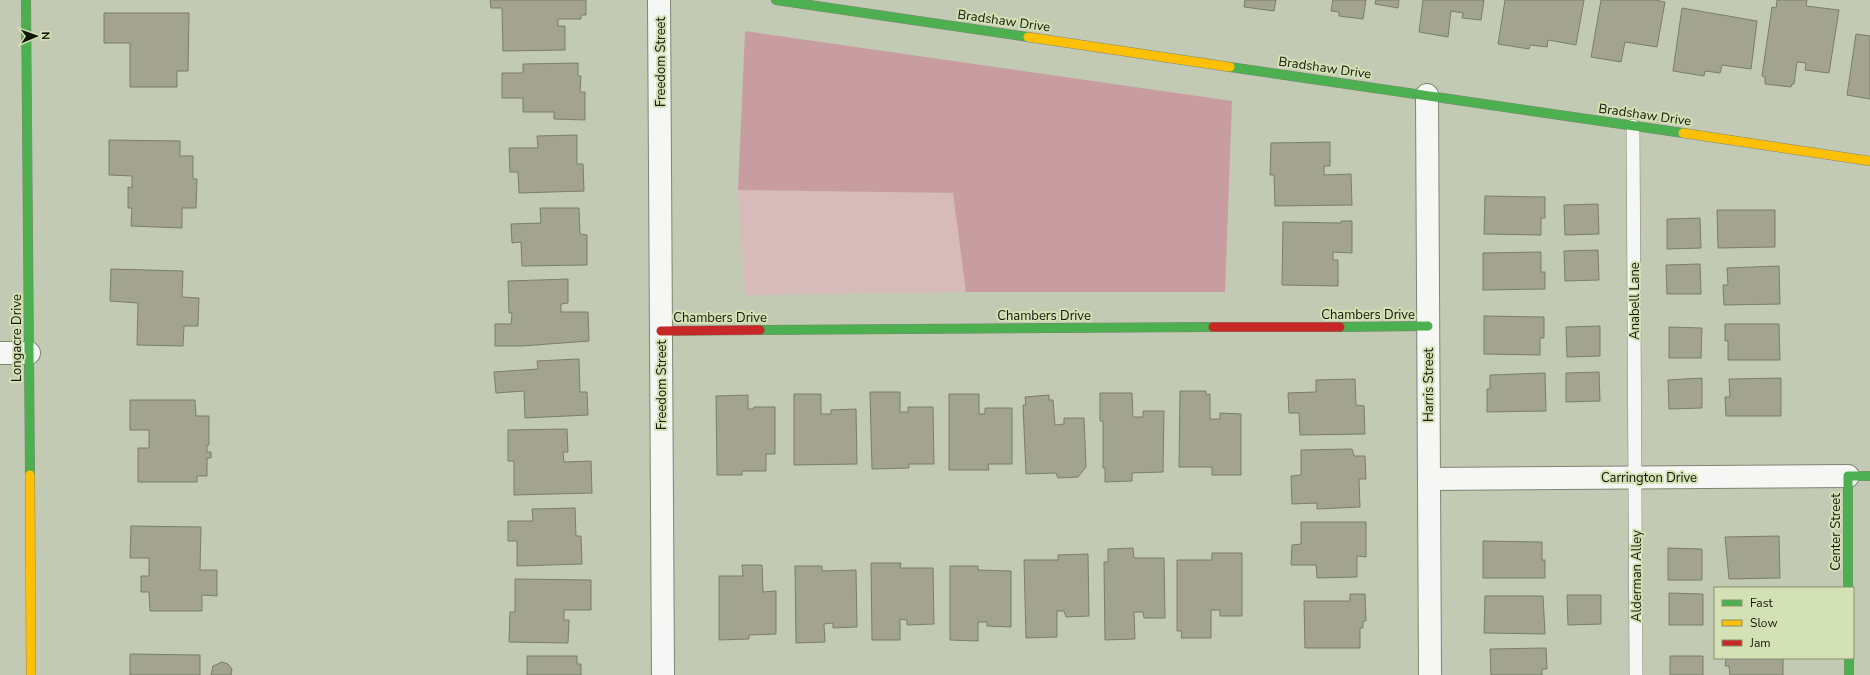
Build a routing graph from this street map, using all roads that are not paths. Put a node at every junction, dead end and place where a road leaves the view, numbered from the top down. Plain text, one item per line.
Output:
1 (26, 0) edge
2 (659, 0) edge
3 (776, 0) edge
4 (1427, 95) junction
5 (1632, 126) junction
6 (1870, 161) edge
7 (1428, 326) junction
8 (661, 331) junction
9 (0, 353) edge
10 (29, 353) junction
11 (1848, 476) junction
12 (1870, 476) edge
13 (1635, 477) junction
14 (1429, 479) junction
15 (1848, 587) edge
16 (1849, 659) edge
17 (31, 675) edge
18 (663, 675) edge
19 (1430, 675) edge
20 (1636, 675) edge
21 (1849, 675) edge

1 - 10 street, Longacre Drive
2 - 8 street, Freedom Street
3 - 4 street, Bradshaw Drive
4 - 5 street, Bradshaw Drive
4 - 7 street, Harris Street
5 - 6 street, Bradshaw Drive
5 - 13 lane, Anabell Lane
7 - 8 street, Chambers Drive
7 - 14 street, Harris Street
8 - 18 street, Freedom Street
9 - 10 street
10 - 17 street, Longacre Drive
11 - 12 street, Carrington Drive
11 - 13 street, Carrington Drive
11 - 15 street, Center Street
13 - 14 street, Carrington Drive
13 - 20 lane, Alderman Alley
14 - 19 street, Harris Street
16 - 21 street

